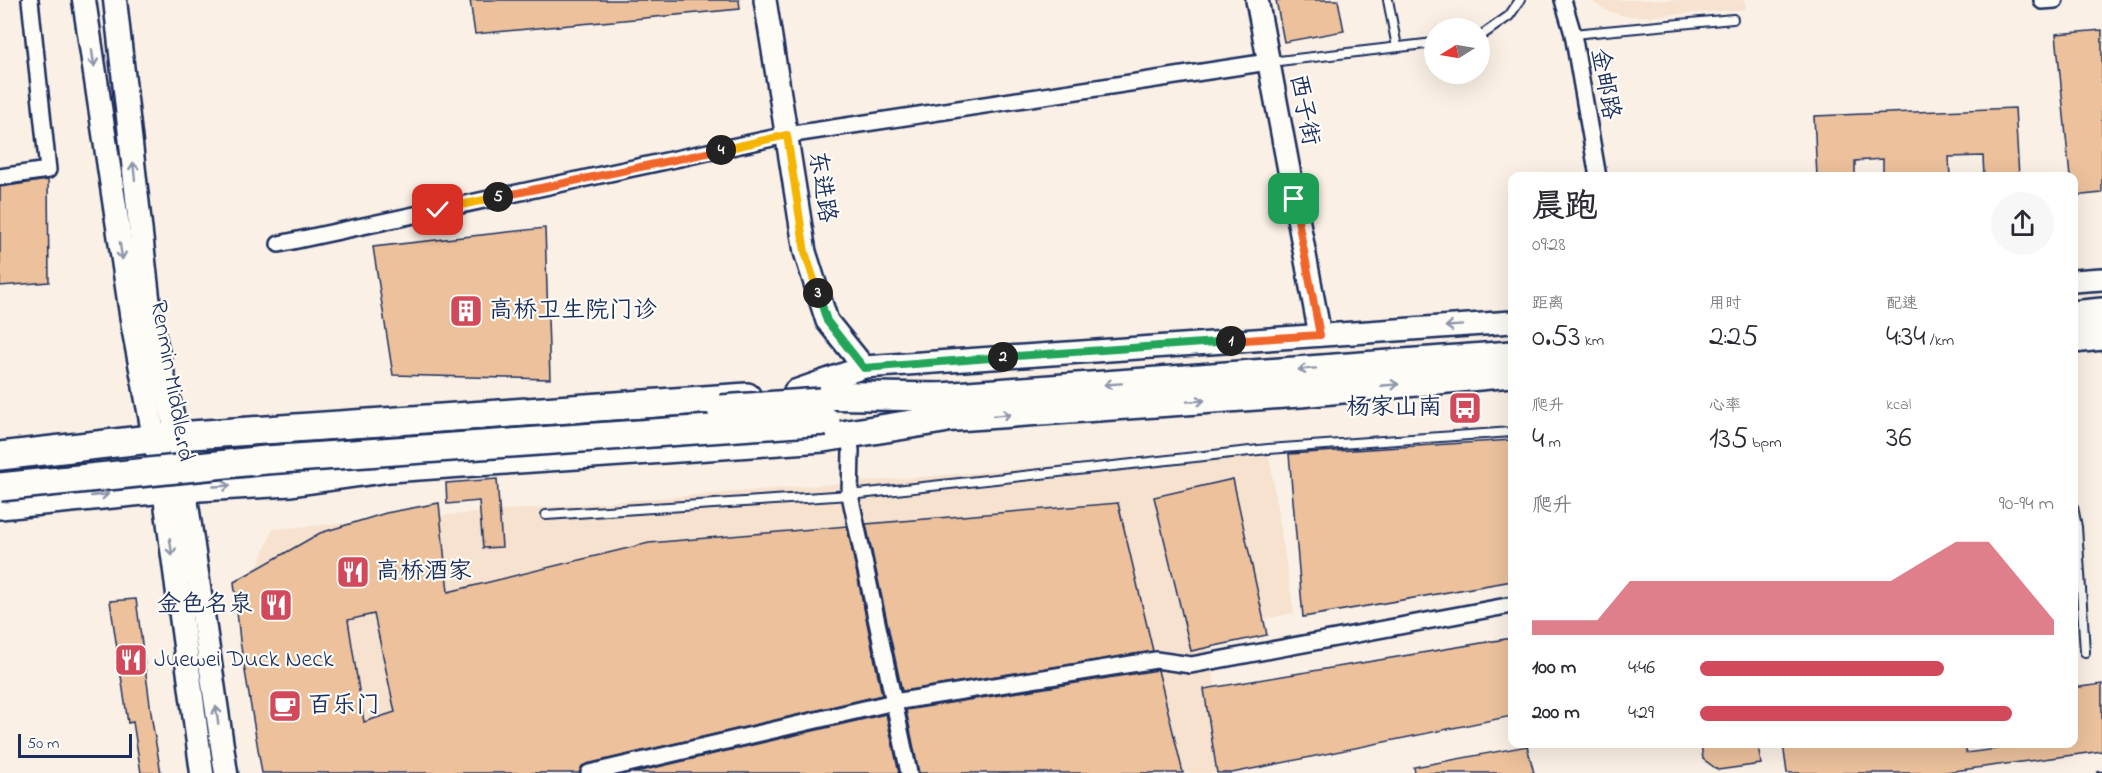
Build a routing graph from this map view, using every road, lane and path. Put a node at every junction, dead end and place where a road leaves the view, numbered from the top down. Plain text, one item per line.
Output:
1 (30, 0) edge
2 (84, 0) edge
3 (115, 0) edge
4 (765, 0) edge
5 (1257, 0) edge
6 (1388, 0) edge
7 (1520, 0) edge
8 (1563, 0) edge
9 (1733, 19) dead end
10 (1490, 29) edge
11 (1573, 34) junction
12 (1424, 45) edge
13 (1397, 47) junction
14 (1269, 62) junction
15 (787, 135) junction
16 (1597, 172) edge
17 (0, 177) edge
18 (279, 244) dead end
19 (2102, 279) edge
20 (2078, 281) edge
21 (2102, 312) edge
22 (2078, 314) edge
23 (1508, 322) edge
24 (1320, 335) junction
25 (2102, 336) edge
26 (2078, 338) edge
27 (1508, 355) edge
28 (864, 368) junction
29 (1508, 373) edge
30 (785, 395) junction
31 (943, 408) junction
32 (832, 418) junction
33 (1508, 432) edge
34 (165, 437) junction
35 (0, 456) edge
36 (0, 470) edge
37 (0, 487) edge
38 (174, 489) junction
39 (850, 495) junction
40 (0, 505) edge
41 (546, 515) dead end
42 (2078, 543) edge
43 (1508, 606) edge
44 (2085, 652) dead end
45 (894, 702) junction
46 (202, 773) edge
47 (226, 773) edge
48 (589, 773) edge
49 (909, 773) edge

1 - 17 street
2 -> 34 main road, Renmin Middle.rd
34 -> 3 main road, Renmin Middle.rd
4 - 15 street, 东进路
5 - 14 street, 西子街
6 - 13 lane
7 - 10 lane
8 - 11 street, 金邮路
9 - 11 lane
11 - 16 street, 金邮路
12 - 13 lane
13 - 14 lane
14 - 15 street
14 - 24 street, 西子街
15 - 18 street
15 - 28 street, 东进路
19 - 20 street
21 - 22 highway
23 -> 24 street
24 - 28 street
25 - 26 highway
27 -> 31 highway
28 - 30 street
31 -> 29 highway
30 - 31 highway
30 - 34 highway
31 - 32 highway
31 - 32 highway
32 - 36 highway, bridge
32 - 37 highway, bridge
38 -> 32 highway
32 - 39 street
33 - 39 lane
34 - 35 highway
34 - 38 main road, Renmin Middle.rd
40 -> 38 highway
38 -> 46 main road, Renmin Middle.rd
47 -> 38 main road, Renmin Middle.rd
39 - 41 lane
39 - 45 street
42 - 44 lane
43 - 45 street
45 - 48 street
45 - 49 street

